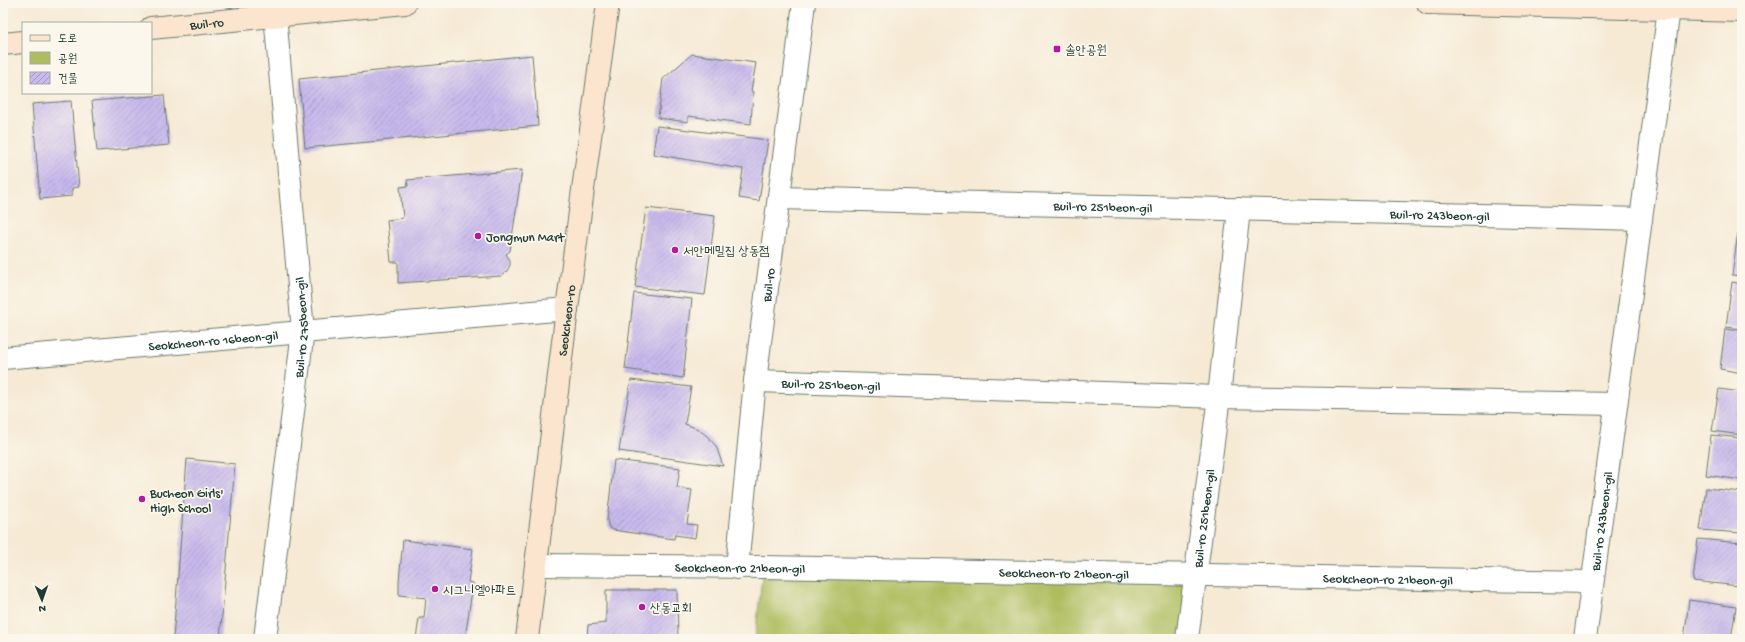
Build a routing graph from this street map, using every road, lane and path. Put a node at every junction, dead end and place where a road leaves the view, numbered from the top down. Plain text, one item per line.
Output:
1 (405, 3) edge
2 (608, 3) edge
3 (804, 3) edge
4 (1428, 3) edge
5 (274, 9) edge
6 (1670, 9) junction
7 (1742, 11) edge
8 (152, 28) edge
9 (22, 42) edge
10 (3, 44) edge
11 (779, 198) junction
12 (1239, 209) junction
13 (1641, 219) junction
14 (567, 309) junction
15 (303, 331) junction
16 (3, 358) edge
17 (755, 382) junction
18 (1218, 397) junction
19 (1616, 404) junction
20 (536, 565) junction
21 (737, 568) junction
22 (1195, 575) junction
23 (1592, 582) junction
24 (265, 639) edge
25 (527, 639) edge
26 (1187, 639) edge
27 (1585, 639) edge

1 - 5 street, Buil-ro
2 - 14 street, Seokcheon-ro
3 - 11 street, Buil-ro
4 - 6 street
5 - 8 street, Buil-ro
5 - 15 street, Buil-ro 275beon-gil
6 - 7 street
6 - 13 street, Buil-ro 243beon-gil
9 - 10 street
11 - 12 street, Buil-ro 251beon-gil
11 - 17 street, Buil-ro
12 - 13 street, Buil-ro 243beon-gil
12 - 18 street, Buil-ro 251beon-gil
13 - 19 street, Buil-ro 243beon-gil
14 - 15 street, Seokcheon-ro 16beon-gil
14 - 20 street, Seokcheon-ro
15 - 16 street, Seokcheon-ro 16beon-gil
15 - 24 street, Buil-ro 275beon-gil
17 - 18 street, Buil-ro 251beon-gil
17 - 21 street, Buil-ro
18 - 19 street
18 - 22 street, Buil-ro 251beon-gil
19 - 23 street, Buil-ro 243beon-gil
20 - 21 street, Seokcheon-ro 21beon-gil
20 - 25 street, Seokcheon-ro
21 - 22 street, Seokcheon-ro 21beon-gil
22 - 23 street, Seokcheon-ro 21beon-gil
22 - 26 street, Buil-ro 251beon-gil
23 - 27 street, Buil-ro 243beon-gil

